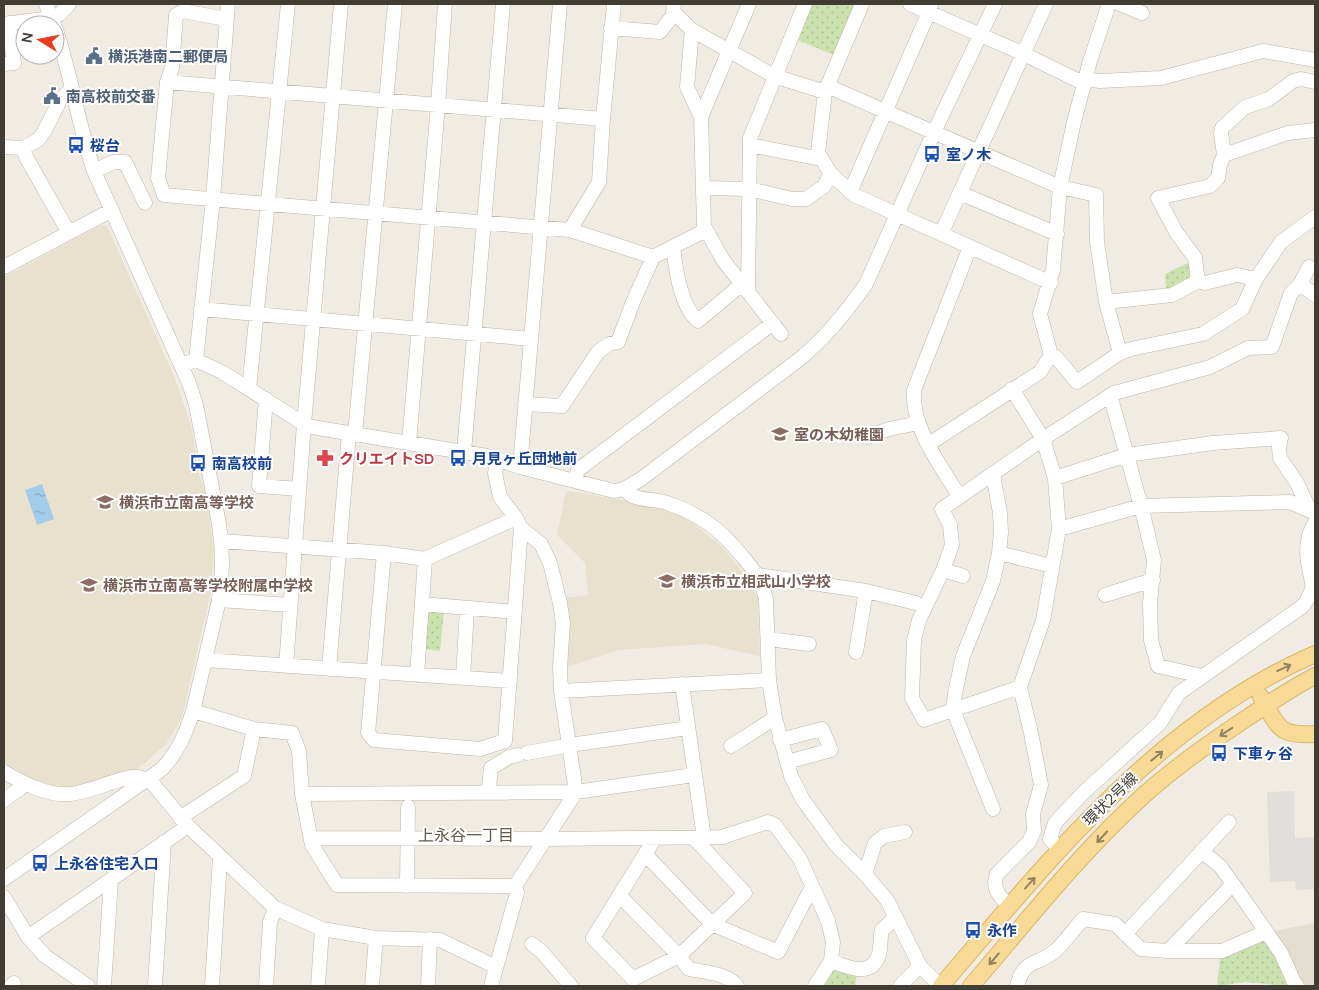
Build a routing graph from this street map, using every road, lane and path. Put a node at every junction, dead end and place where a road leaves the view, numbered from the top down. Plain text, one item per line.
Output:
1 (69, 4) edge
2 (228, 4) edge
3 (288, 4) edge
4 (341, 4) edge
5 (395, 4) edge
6 (445, 4) edge
7 (503, 4) edge
8 (560, 4) edge
9 (614, 4) edge
10 (749, 4) edge
11 (805, 4) edge
12 (862, 4) edge
13 (910, 4) edge
14 (994, 4) edge
15 (1046, 4) edge
16 (1109, 4) edge
17 (1120, 4) edge
18 (930, 8) edge
19 (675, 9) edge
20 (1142, 13) dead end
21 (59, 15) edge
22 (226, 18) junction
23 (7, 24) edge
24 (611, 28) junction
25 (692, 30) junction
26 (980, 35) junction
27 (728, 50) junction
28 (1024, 54) junction
29 (65, 59) edge
30 (1315, 60) edge
31 (4, 64) edge
32 (774, 76) junction
33 (1085, 81) junction
34 (167, 82) junction
35 (1315, 82) edge
36 (221, 87) junction
37 (72, 88) junction
38 (826, 89) junction
39 (280, 92) junction
40 (332, 96) junction
41 (386, 101) junction
42 (438, 105) junction
43 (494, 110) junction
44 (885, 112) junction
45 (550, 115) junction
46 (701, 117) junction
47 (603, 119) junction
48 (1315, 130) edge
49 (934, 132) junction
50 (750, 145) junction
51 (4, 147) edge
52 (23, 148) junction
53 (979, 152) junction
54 (1224, 156) junction
55 (821, 159) junction
56 (94, 171) junction
57 (831, 174) junction
58 (1060, 186) junction
59 (703, 188) junction
60 (749, 189) junction
61 (850, 192) junction
62 (960, 193) junction
63 (213, 199) junction
64 (145, 203) dead end
65 (268, 204) junction
66 (323, 209) junction
67 (112, 210) junction
68 (375, 213) junction
69 (898, 215) junction
70 (1315, 217) edge
71 (428, 218) junction
72 (484, 223) junction
73 (540, 227) junction
74 (570, 230) junction
75 (706, 230) junction
76 (69, 233) junction
77 (941, 234) junction
78 (1057, 234) junction
79 (673, 247) junction
80 (970, 247) junction
81 (654, 257) junction
82 (4, 267) edge
83 (1309, 267) dead end
84 (1256, 279) junction
85 (1198, 280) junction
86 (1051, 282) junction
87 (1300, 284) junction
88 (745, 288) junction
89 (1315, 295) edge
90 (1106, 302) junction
91 (202, 309) junction
92 (257, 314) junction
93 (313, 320) junction
94 (365, 324) junction
95 (419, 329) junction
96 (474, 334) junction
97 (531, 339) junction
98 (1120, 353) junction
99 (1051, 354) junction
100 (196, 360) junction
101 (182, 365) junction
102 (249, 389) junction
103 (1012, 389) junction
104 (1110, 395) junction
105 (266, 399) junction
106 (525, 404) junction
107 (919, 422) junction
108 (304, 424) junction
109 (352, 433) junction
110 (867, 437) dead end
111 (1043, 439) junction
112 (409, 443) junction
113 (928, 444) junction
114 (464, 452) junction
115 (1127, 455) junction
116 (498, 459) junction
117 (520, 468) junction
118 (993, 474) junction
119 (1055, 478) junction
120 (575, 481) junction
121 (299, 489) junction
122 (624, 489) junction
123 (959, 496) junction
124 (1142, 506) junction
125 (1312, 512) edge
126 (519, 523) junction
127 (1315, 523) edge
128 (1059, 529) junction
129 (222, 541) junction
130 (295, 546) junction
131 (339, 550) junction
132 (384, 553) junction
133 (998, 553) junction
134 (426, 559) junction
135 (1052, 566) junction
136 (943, 570) junction
137 (758, 575) junction
138 (963, 576) dead end
139 (1153, 580) junction
140 (866, 591) junction
141 (1105, 595) dead end
142 (219, 600) junction
143 (916, 602) dead end
144 (422, 604) junction
145 (290, 605) junction
146 (467, 608) junction
147 (515, 612) junction
148 (768, 638) junction
149 (810, 644) dead end
150 (856, 652) dead end
151 (1315, 654) edge
152 (206, 660) junction
153 (286, 666) junction
154 (329, 669) junction
155 (373, 672) junction
156 (417, 675) junction
157 (1202, 676) junction
158 (1315, 676) edge
159 (463, 678) junction
160 (769, 680) junction
161 (510, 681) junction
162 (682, 684) junction
163 (1254, 684) junction
164 (1020, 687) junction
165 (561, 691) junction
166 (1266, 705) junction
167 (953, 710) junction
168 (193, 711) junction
169 (775, 718) junction
170 (688, 728) junction
171 (254, 729) junction
172 (1315, 734) edge
173 (780, 740) junction
174 (570, 745) junction
175 (731, 746) dead end
176 (787, 762) junction
177 (4, 772) edge
178 (694, 775) junction
179 (147, 779) junction
180 (26, 784) junction
181 (489, 790) junction
182 (576, 792) junction
183 (302, 794) junction
184 (4, 800) edge
185 (408, 807) dead end
186 (993, 809) dead end
187 (184, 822) junction
188 (1229, 822) dead end
189 (905, 832) dead end
190 (310, 838) junction
191 (407, 838) junction
192 (655, 838) junction
193 (699, 838) junction
194 (545, 839) junction
195 (164, 842) junction
196 (1060, 850) junction
197 (1202, 851) junction
198 (645, 854) junction
199 (220, 858) junction
200 (865, 874) junction
201 (4, 879) edge
202 (110, 880) junction
203 (1233, 884) junction
204 (407, 886) junction
205 (515, 886) junction
206 (812, 887) junction
207 (619, 895) junction
208 (4, 897) edge
209 (1009, 906) junction
210 (274, 908) junction
211 (896, 917) junction
212 (712, 924) junction
213 (322, 930) junction
214 (1266, 932) junction
215 (1125, 934) junction
216 (28, 937) junction
217 (376, 938) junction
218 (430, 939) junction
219 (532, 944) dead end
220 (1168, 951) junction
221 (679, 956) junction
222 (831, 961) junction
223 (920, 966) junction
224 (496, 968) junction
225 (567, 984) edge
226 (88, 986) edge
227 (104, 986) edge
228 (155, 986) edge
229 (212, 986) edge
230 (266, 986) edge
231 (318, 986) edge
232 (372, 986) edge
233 (428, 986) edge
234 (491, 986) edge
235 (736, 986) edge
236 (815, 986) edge
237 (900, 986) edge
238 (940, 986) edge
239 (972, 986) edge
240 (1017, 986) edge
241 (1297, 986) edge

1 - 21 street
2 - 22 street
3 - 39 street
4 - 40 street
5 - 41 street
6 - 42 street
7 - 43 street
8 - 45 street
9 - 24 street
10 - 27 street
11 - 32 street
12 - 38 street
13 - 18 street
14 - 26 street
15 - 28 street
16 - 33 street
17 - 20 street
18 - 26 street
18 - 44 street
19 - 24 street
19 - 25 street
22 - 34 street
22 - 36 street
23 - 31 street
24 - 47 street
25 - 27 street
25 - 46 street
26 - 28 street
26 - 49 street
27 - 32 street
27 - 46 street
28 - 33 street
28 - 53 street
29 - 37 street
30 - 33 street
32 - 38 street
32 - 50 street
33 - 58 street
34 - 36 street
34 - 63 street
35 - 54 street
36 - 39 street
36 - 63 street
37 - 52 street
37 - 56 street
38 - 44 street
38 - 55 street
39 - 40 street
39 - 65 street
40 - 41 street
40 - 66 street
41 - 42 street
41 - 68 street
42 - 43 street
42 - 71 street
43 - 45 street
43 - 72 street
44 - 49 street
44 - 61 street
45 - 47 street
45 - 73 street
46 - 59 street
47 - 74 street
48 - 54 street
49 - 53 street
49 - 69 street
50 - 55 street
50 - 60 street
51 - 52 street
52 - 76 street
53 - 58 street
53 - 62 street
54 - 85 street
55 - 57 street
56 - 64 street
56 - 67 street
57 - 60 street
57 - 61 street
58 - 78 street
58 - 90 street
59 - 60 street
59 - 75 street
60 - 88 street
61 - 69 street
62 - 77 street
62 - 78 street
63 - 65 street
63 - 91 street
65 - 66 street
65 - 92 street
66 - 68 street
66 - 93 street
67 - 76 street
67 - 101 street
68 - 71 street
68 - 94 street
69 - 77 street
69 - 122 street
70 - 84 street
71 - 72 street
71 - 95 street
72 - 73 street
72 - 96 street
73 - 74 street
73 - 97 street
74 - 81 street
75 - 79 street
75 - 88 street
76 - 82 street
77 - 80 street
78 - 86 street
79 - 81 street
79 - 88 street
80 - 86 street
80 - 107 street
81 - 106 street
83 - 87 street
84 - 85 street
84 - 98 street
85 - 90 street
86 - 99 street
87 - 89 street
87 - 104 street
88 - 120 street
90 - 98 street
91 - 92 street
91 - 100 street
92 - 93 street
92 - 102 street
93 - 94 street
93 - 108 street
94 - 95 street
94 - 109 street
95 - 96 street
95 - 112 street
96 - 97 street
96 - 114 street
97 - 106 street
98 - 99 street
99 - 103 street
100 - 101 street
100 - 102 street
101 - 129 street
102 - 105 street
103 - 111 street
103 - 113 street
104 - 111 street
104 - 115 street
105 - 108 street
105 - 121 street
106 - 117 street
107 - 110 street
107 - 113 street
108 - 109 street
108 - 121 street
109 - 112 street
109 - 131 street
111 - 118 street
111 - 119 street
112 - 114 street
113 - 123 street
114 - 116 street
115 - 119 street
115 - 124 street
115 - 125 street
116 - 117 street
116 - 126 street
117 - 120 street
118 - 123 street
118 - 133 street
119 - 128 street
120 - 122 street
121 - 130 street
122 - 137 street
123 - 136 street
124 - 125 street
124 - 128 street
124 - 139 street
126 - 134 street
126 - 147 street
126 - 165 street
127 - 157 street
128 - 135 street
129 - 130 street
129 - 142 street
130 - 131 street
130 - 145 street
131 - 132 street
131 - 154 street
132 - 134 street
132 - 155 street
133 - 135 street
133 - 167 street
134 - 144 street
135 - 164 street
136 - 138 street
136 - 167 street
137 - 140 street
137 - 148 street
139 - 141 street
139 - 157 street
140 - 143 street
140 - 150 street
142 - 145 street
142 - 152 street
144 - 146 street
144 - 156 street
145 - 153 street
146 - 147 street
146 - 159 street
147 - 161 street
148 - 149 street
148 - 160 street
163 -> 151 main road, 環状2号線
152 - 153 street
152 - 168 street
153 - 154 street
154 - 155 street
155 - 156 street
155 - 161 street
156 - 159 street
157 - 196 street
158 - 166 main road, 環状2号線
159 - 161 street
160 - 162 street
160 - 169 street
162 - 165 street
162 - 170 street
163 - 166 main road
196 -> 163 main road, 環状2号線
164 - 167 street
164 - 209 street
165 - 174 street
166 - 172 main road
166 -> 239 main road, 環状2号線
167 - 186 street
168 - 171 street
168 - 179 street
169 - 173 street
169 - 175 street
170 - 174 street
170 - 178 street
171 - 183 street
171 - 187 street
173 - 176 street
173 - 176 street
174 - 181 street
174 - 182 street
176 - 200 street
177 - 180 street
178 - 182 street
178 - 193 street
179 - 180 street
179 - 187 street
179 - 201 street
180 - 184 street
181 - 182 street
181 - 183 street
182 - 194 street
183 - 190 street
185 - 191 street
187 - 195 street
187 - 199 street
188 - 197 street
189 - 200 street
190 - 191 street
190 - 204 street
191 - 194 street
191 - 204 street
192 - 193 street
192 - 194 street
192 - 198 street
193 - 206 street
193 - 212 street
194 - 205 street
195 - 202 street
195 - 228 street
209 -> 196 main road, 環状2号線
197 - 203 street
197 - 215 street
198 - 207 street
198 - 212 street
199 - 210 street
199 - 229 street
200 - 211 street
202 - 216 street
202 - 227 street
203 - 214 street
203 - 220 street
204 - 205 street
205 - 224 street
206 - 212 street
206 - 222 street
207 - 221 street
207 - 221 street
208 - 216 street
209 - 238 main road, 環状2号線
210 - 213 street
210 - 230 street
211 - 222 street
211 - 223 street
212 - 221 street
213 - 217 street
213 - 231 street
214 - 220 street
214 - 241 street
215 - 220 street
215 - 240 street
216 - 226 street
217 - 218 street
217 - 232 street
218 - 224 street
218 - 233 street
219 - 225 street
221 - 235 street
222 - 236 street
223 - 237 street
223 - 238 street
224 - 234 street

